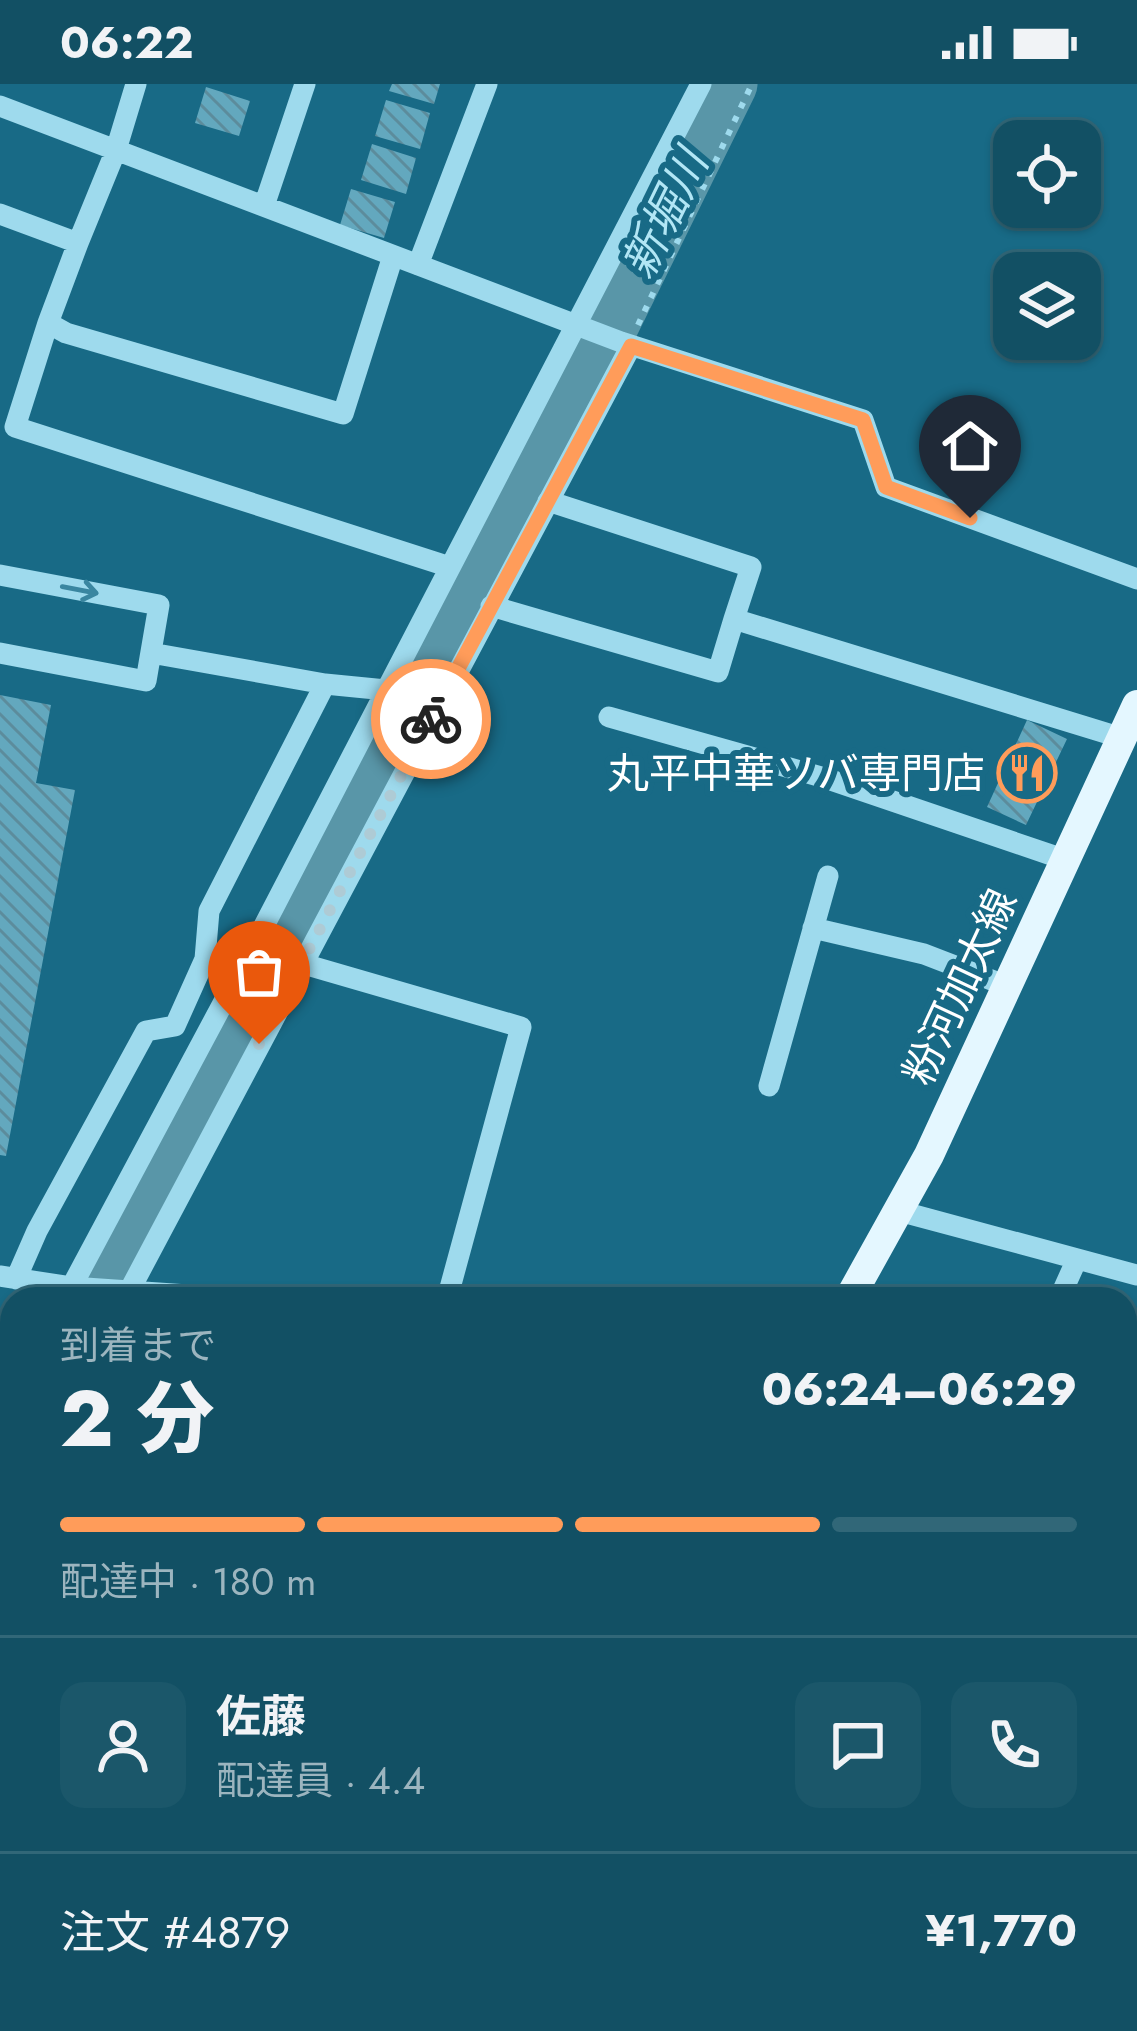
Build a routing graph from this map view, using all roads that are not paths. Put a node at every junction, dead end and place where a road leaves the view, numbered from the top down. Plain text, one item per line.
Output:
1 (136, 84) edge
2 (305, 84) edge
3 (487, 84) edge
4 (701, 84) edge
5 (0, 106) edge
6 (116, 150) junction
7 (264, 206) junction
8 (0, 214) edge
9 (78, 244) junction
10 (393, 256) junction
11 (418, 265) junction
12 (48, 323) junction
13 (582, 327) junction
14 (626, 344) junction
15 (8, 425) edge
16 (548, 501) junction
17 (450, 567) junction
18 (0, 575) edge
19 (1137, 579) edge
20 (491, 606) junction
21 (734, 620) junction
22 (0, 652) edge
23 (151, 653) junction
24 (326, 684) junction
25 (386, 690) junction
26 (1137, 705) edge
27 (609, 717) dead end
28 (1122, 738) junction
29 (1066, 860) junction
30 (828, 877) dead end
31 (813, 928) junction
32 (252, 949) junction
33 (301, 962) junction
34 (1007, 986) junction
35 (769, 1086) dead end
36 (898, 1211) junction
37 (1077, 1259) junction
38 (1137, 1275) edge
39 (8, 1277) edge
40 (46, 1287) edge
41 (71, 1287) edge
42 (132, 1287) edge
43 (450, 1287) edge
44 (856, 1287) edge
45 (1064, 1287) edge

1 - 6 street
2 - 7 street
3 - 11 street
4 - 13 street
5 - 6 street
6 - 7 street
6 - 9 street
7 - 10 street
8 - 9 street
9 - 12 street
10 - 11 street
10 - 12 street
11 - 13 street
12 - 15 street
13 - 14 street
13 - 17 street
14 - 16 street
14 - 19 street
15 - 17 street
16 - 20 street
16 - 21 street
17 - 25 street
18 -> 23 street
20 - 21 street
20 - 33 street
21 - 28 street
22 - 23 street
23 - 24 street
24 - 25 street
24 - 39 street
25 - 32 street
26 - 28 main road, 粉河加太線
27 - 29 street
28 - 29 main road, 粉河加太線
29 - 34 main road, 粉河加太線
30 - 31 street
31 - 34 street
31 - 35 street
32 - 33 street
32 - 41 street
33 - 42 street
33 - 43 street
34 - 36 main road, 粉河加太線
36 - 37 street
36 - 44 main road, 粉河加太線
37 - 38 street
37 - 45 street
39 - 40 street

